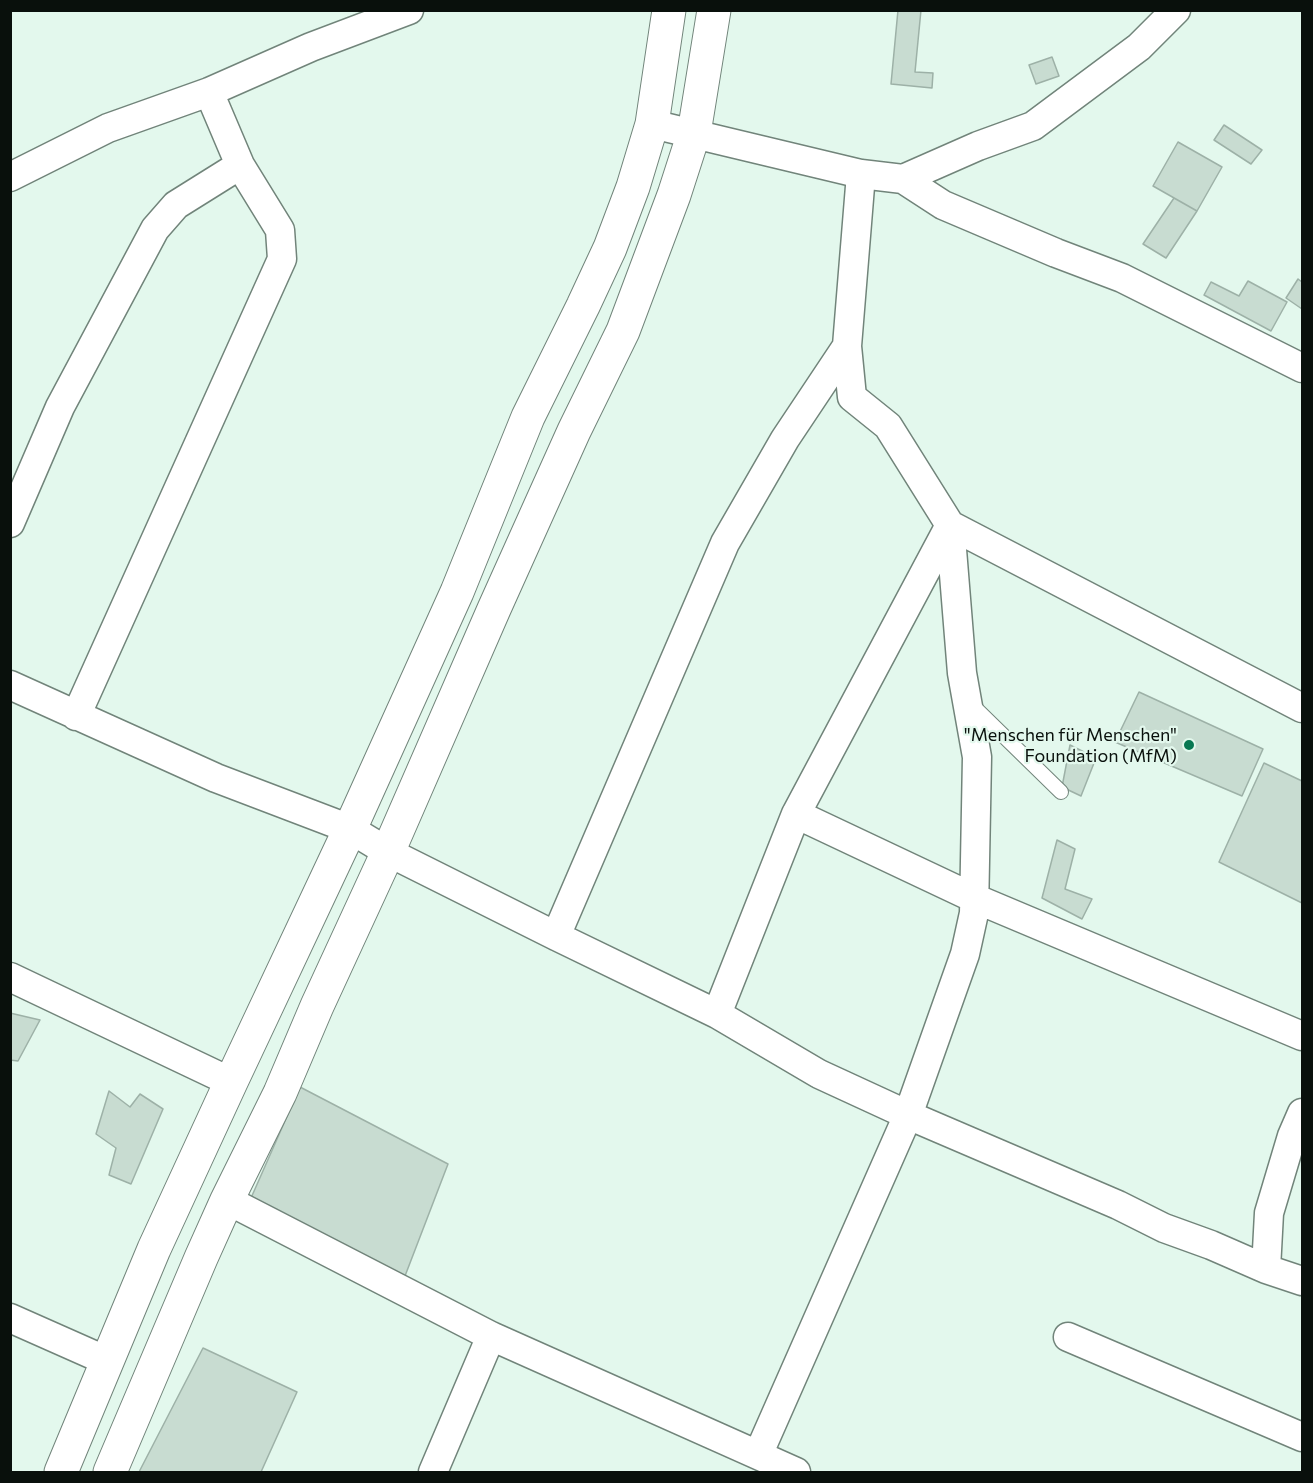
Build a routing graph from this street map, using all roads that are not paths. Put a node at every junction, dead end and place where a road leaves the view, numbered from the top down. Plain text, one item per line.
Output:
1 (409, 10) edge
2 (669, 10) edge
3 (714, 10) edge
4 (1176, 10) edge
5 (209, 92) junction
6 (652, 124) junction
7 (694, 133) junction
8 (240, 165) junction
9 (861, 174) junction
10 (10, 177) edge
11 (903, 179) junction
12 (847, 346) junction
13 (1302, 368) edge
14 (10, 522) edge
15 (950, 525) junction
16 (10, 685) edge
17 (967, 699) junction
18 (1302, 708) edge
19 (76, 716) junction
20 (1061, 792) dead end
21 (796, 814) junction
22 (350, 829) junction
23 (388, 852) junction
24 (974, 898) junction
25 (556, 936) junction
26 (10, 977) edge
27 (717, 1014) junction
28 (1302, 1036) edge
29 (231, 1082) junction
30 (1302, 1113) edge
31 (908, 1115) junction
32 (227, 1200) junction
33 (1266, 1269) junction
34 (1302, 1281) edge
35 (10, 1318) edge
36 (491, 1336) junction
37 (1068, 1337) dead end
38 (107, 1361) junction
39 (1302, 1437) edge
40 (758, 1455) junction
41 (61, 1473) edge
42 (110, 1473) edge
43 (433, 1473) edge
44 (796, 1473) edge

1 - 5 street
2 - 6 main road
3 - 7 main road
4 - 11 street
5 - 8 street
5 - 10 street
6 - 7 street
6 - 22 main road
7 - 9 street
7 - 23 main road
8 - 14 street
8 - 19 street
9 - 11 street
9 - 12 street
11 - 13 street
12 - 15 street
12 - 25 street
15 - 17 street
15 - 18 street
15 - 21 street
16 - 19 street
17 - 20 lane
17 - 24 street
19 - 22 street
21 - 24 street
21 - 27 street
22 - 23 street
22 - 29 main road
23 - 25 street
23 - 32 main road
24 - 28 street
24 - 31 street
25 - 27 street
26 - 29 street
27 - 31 street
29 - 38 main road
30 - 33 street
31 - 33 street
31 - 40 street
32 - 36 street
32 - 42 main road
33 - 34 street
35 - 38 street
36 - 40 street
36 - 43 street
37 - 39 street
38 - 41 main road
40 - 44 street

